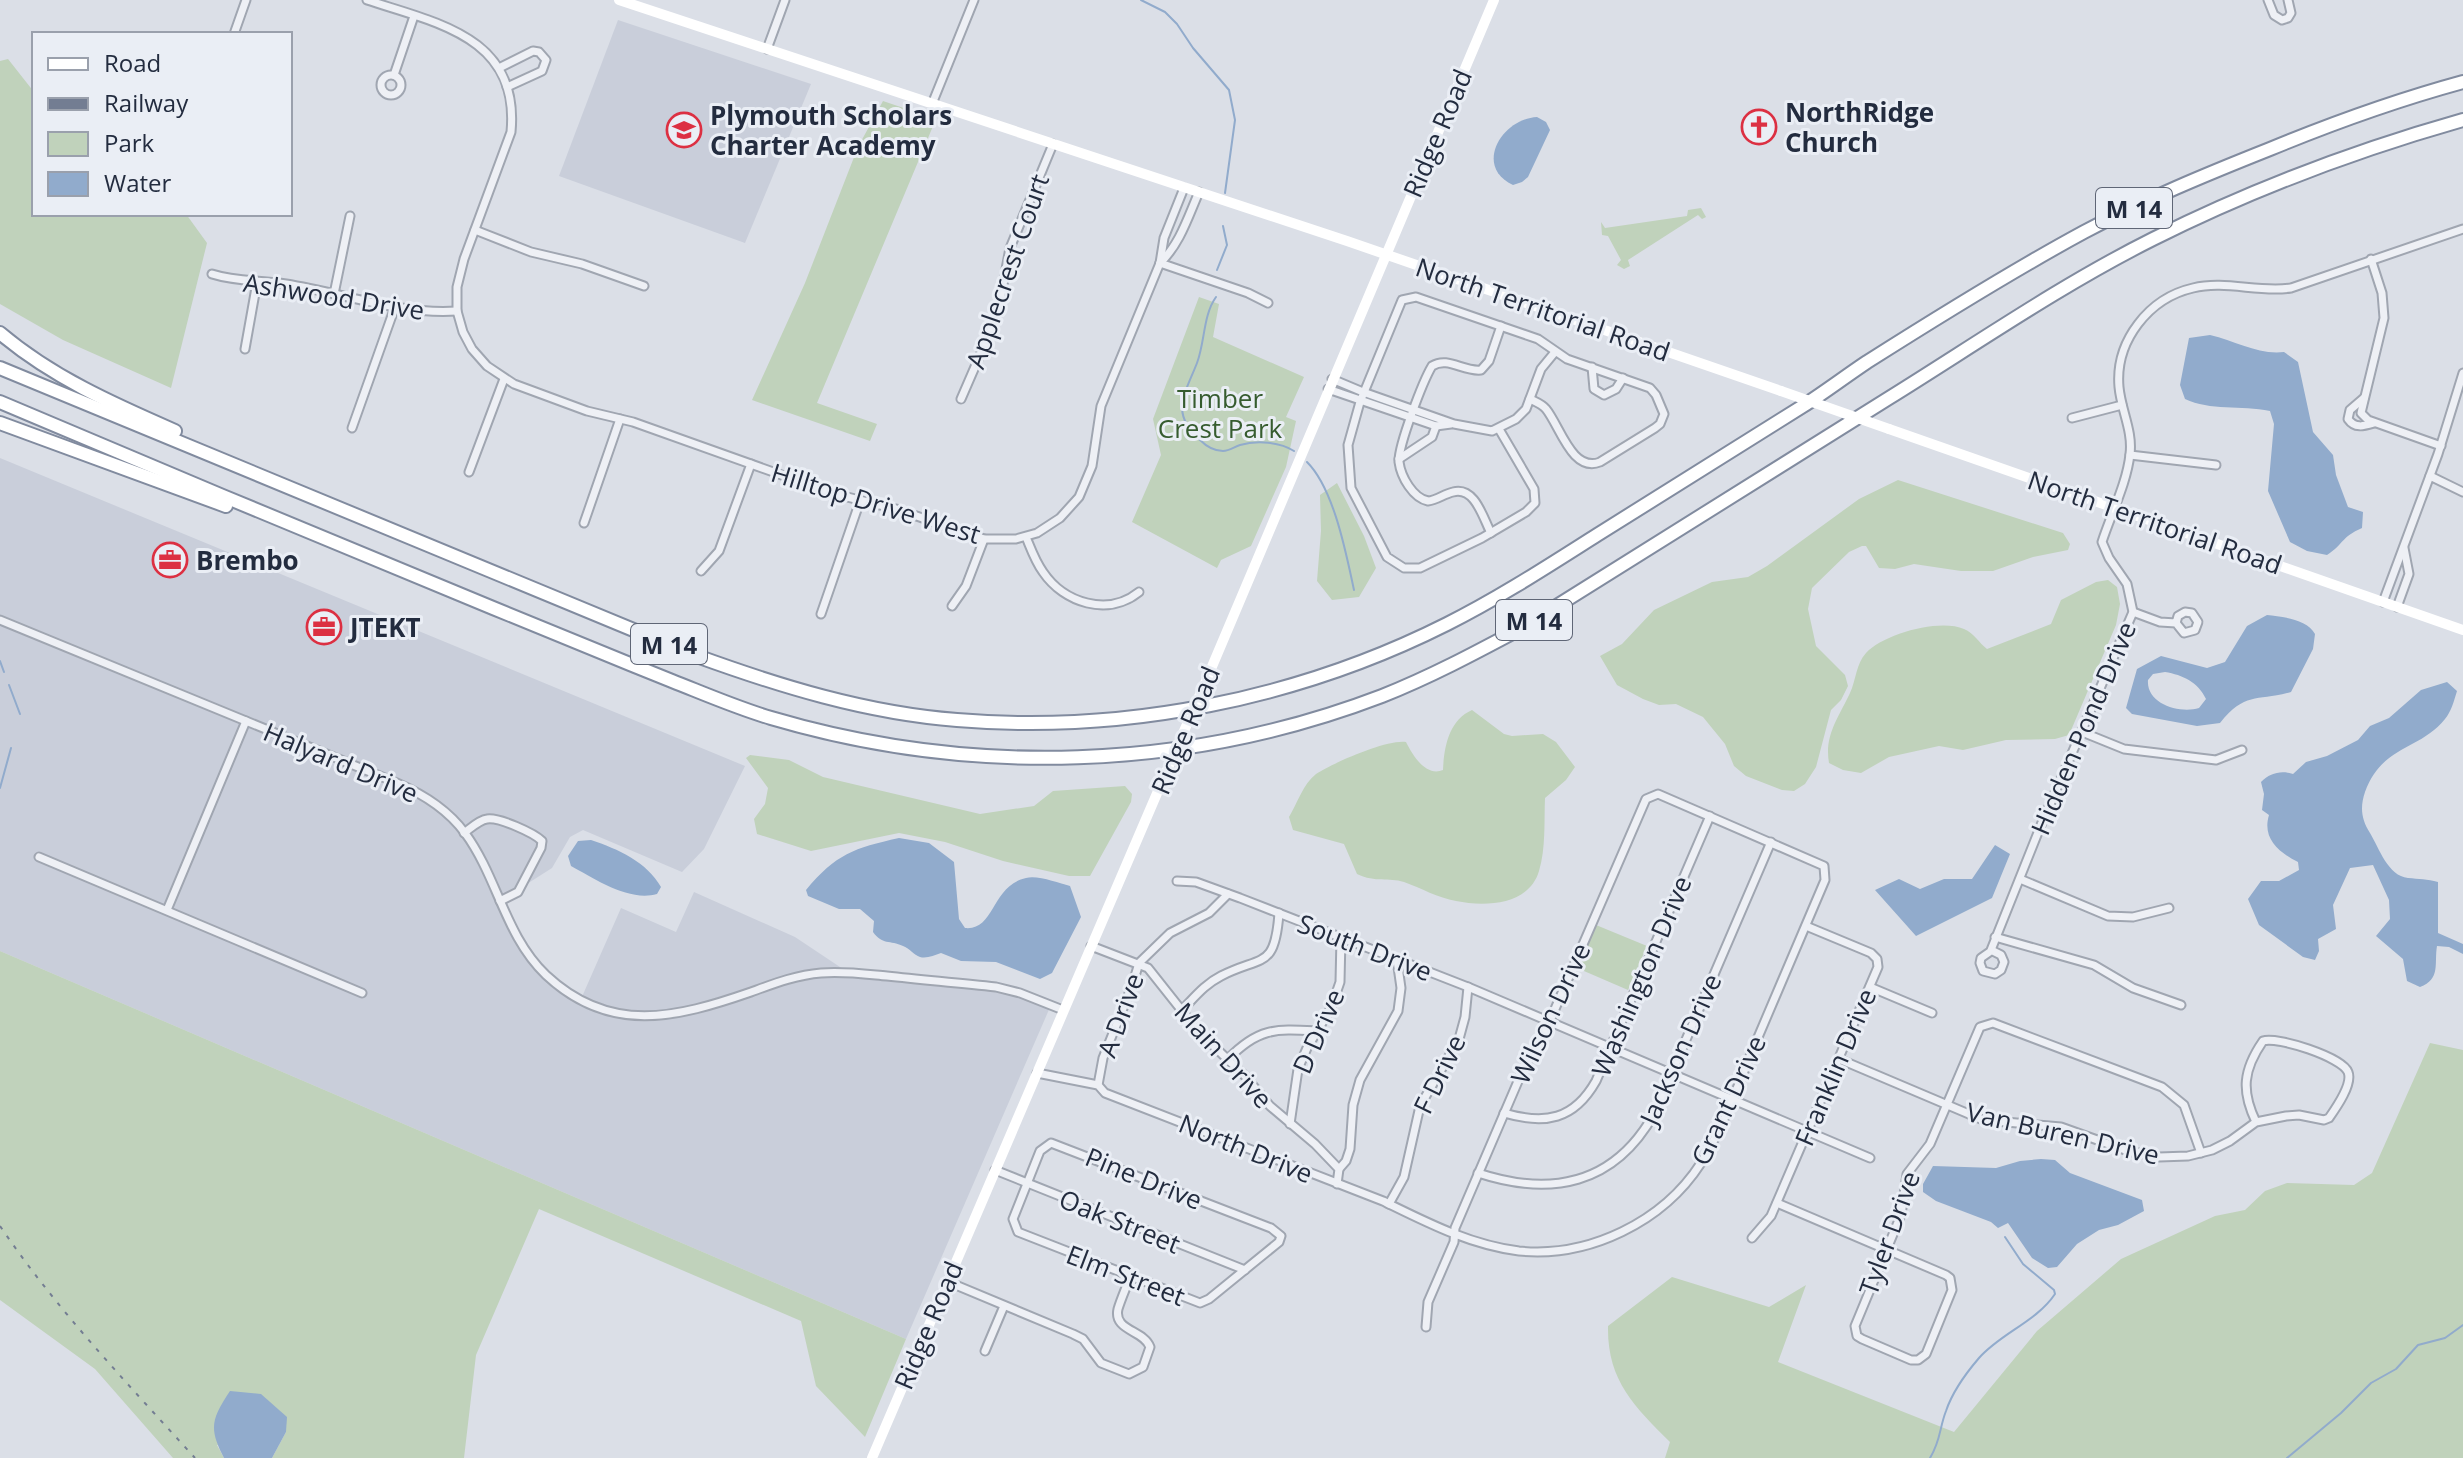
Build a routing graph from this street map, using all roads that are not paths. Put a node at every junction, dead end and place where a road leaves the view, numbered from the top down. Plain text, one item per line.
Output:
1 (246, 0) edge
2 (367, 0) edge
3 (619, 0) edge
4 (785, 0) edge
5 (974, 0) edge
6 (1494, 0) edge
7 (2268, 0) edge
8 (2288, 0) edge
9 (639, 3) edge
10 (414, 16) junction
11 (235, 32) edge
12 (767, 49) junction
13 (499, 68) junction
14 (394, 75) dead end
15 (2463, 82) edge
16 (507, 87) junction
17 (932, 104) junction
18 (2463, 120) edge
19 (1053, 144) junction
20 (1184, 188) junction
21 (1199, 192) junction
22 (350, 216) dead end
23 (2463, 229) edge
24 (475, 230) junction
25 (1385, 254) junction
26 (2371, 259) junction
27 (1160, 263) junction
28 (212, 274) dead end
29 (257, 282) junction
30 (644, 286) dead end
31 (334, 294) junction
32 (1268, 303) dead end
33 (395, 307) junction
34 (457, 311) junction
35 (1501, 326) junction
36 (0, 333) edge
37 (245, 349) dead end
38 (1555, 352) junction
39 (1592, 367) junction
40 (0, 368) edge
41 (2463, 373) edge
42 (1623, 378) junction
43 (504, 379) junction
44 (1330, 384) junction
45 (1363, 392) junction
46 (2364, 398) junction
47 (961, 399) dead end
48 (1530, 399) junction
49 (0, 402) edge
50 (1360, 402) junction
51 (2122, 405) junction
52 (1414, 409) junction
53 (1411, 418) junction
54 (2072, 418) dead end
55 (620, 419) junction
56 (2375, 422) junction
57 (0, 423) edge
58 (1454, 424) junction
59 (1436, 426) junction
60 (352, 428) dead end
61 (1499, 429) junction
62 (2441, 446) junction
63 (2130, 455) junction
64 (1399, 459) junction
65 (751, 464) junction
66 (2216, 465) dead end
67 (469, 472) dead end
68 (2430, 476) junction
69 (274, 482) junction
70 (2463, 492) edge
71 (860, 501) junction
72 (2113, 507) junction
73 (584, 523) dead end
74 (295, 527) junction
75 (1491, 533) junction
76 (1026, 537) junction
77 (984, 539) junction
78 (2404, 546) junction
79 (701, 571) dead end
80 (1139, 592) dead end
81 (2383, 602) junction
82 (952, 606) dead end
83 (2397, 607) junction
84 (2133, 612) junction
85 (821, 614) dead end
86 (0, 620) edge
87 (2176, 623) dead end
88 (2463, 630) edge
89 (246, 721) junction
90 (2082, 732) junction
91 (2242, 750) dead end
92 (1710, 816) junction
93 (464, 833) junction
94 (1771, 842) junction
95 (39, 857) dead end
96 (2020, 879) junction
97 (1177, 881) dead end
98 (1228, 894) junction
99 (500, 901) junction
100 (2169, 908) dead end
101 (167, 910) junction
102 (1279, 913) junction
103 (1806, 926) junction
104 (1341, 937) junction
105 (1995, 937) junction
106 (1091, 946) junction
107 (1991, 950) dead end
108 (1397, 960) junction
109 (1139, 963) junction
110 (1468, 987) junction
111 (1870, 987) junction
112 (362, 993) dead end
113 (2181, 1005) dead end
114 (1063, 1010) junction
115 (1182, 1010) junction
116 (1932, 1013) dead end
117 (1550, 1021) junction
118 (1318, 1031) junction
119 (1611, 1047) junction
120 (1228, 1059) junction
121 (1839, 1059) junction
122 (1037, 1073) junction
123 (1672, 1073) junction
124 (1098, 1085) junction
125 (2177, 1098) joint
126 (1732, 1099) junction
127 (1946, 1105) junction
128 (1504, 1113) junction
129 (2256, 1122) junction
130 (1290, 1124) junction
131 (1808, 1131) junction
132 (2201, 1153) junction
133 (1870, 1158) dead end
134 (1339, 1169) junction
135 (995, 1170) junction
136 (1478, 1173) junction
137 (1027, 1184) junction
138 (1337, 1184) junction
139 (1777, 1203) junction
140 (1389, 1204) junction
141 (1454, 1234) junction
142 (1281, 1236) joint
143 (1752, 1238) dead end
144 (1043, 1242) joint
145 (1886, 1250) junction
146 (1245, 1270) junction
147 (1130, 1277) junction
148 (946, 1281) junction
149 (1004, 1306) junction
150 (1426, 1327) dead end
151 (985, 1351) dead end
152 (872, 1458) edge

1 - 11 street
2 - 10 street
3 - 9 main road, North Territorial Road
4 - 12 street
5 - 17 street
6 - 25 main road, Ridge Road
7 - 8 street
9 - 12 main road, North Territorial Road
10 - 13 street
10 - 14 street
12 - 17 main road, North Territorial Road
13 - 16 street
13 - 16 street
15 - 69 highway, M 14
16 - 24 street
17 - 19 main road, North Territorial Road
18 - 74 highway, M 14
19 - 20 main road, North Territorial Road
19 - 47 street, Applecrest Court
20 - 21 main road, North Territorial Road
20 - 27 street, Hilltop Drive West
21 - 25 main road, North Territorial Road
21 - 27 street, Hilltop Drive West
22 - 31 street
23 - 26 street
24 - 30 street
24 - 34 street
25 - 44 main road, Ridge Road
25 - 72 main road, North Territorial Road, bridge
26 - 46 street
26 - 51 street
27 - 32 street
27 - 76 street, Hilltop Drive West
28 - 29 street, Ashwood Drive
29 - 31 street, Ashwood Drive
29 - 37 street
31 - 33 street, Ashwood Drive
33 - 34 street, Ashwood Drive
33 - 60 street
34 - 43 street
35 - 38 street
35 - 45 street
35 - 52 street
36 - 69 highway
38 - 39 street
38 - 48 street
39 - 42 street
39 - 42 street
40 - 69 highway, M 14
41 - 62 street
42 - 48 street
43 - 55 street, Hilltop Drive West
43 - 67 street
44 - 45 street
44 - 50 street
44 - 106 main road, Ridge Road, bridge
45 - 50 street
45 - 52 street
46 - 56 street
46 - 56 street
48 - 61 street
49 - 74 highway, M 14
50 - 53 street
50 - 75 street
51 - 54 street
51 - 63 street
52 - 53 street
52 - 58 street
53 - 59 street
53 - 64 street
55 - 65 street, Hilltop Drive West
55 - 73 street
56 - 62 street
57 - 74 highway
58 - 59 street
58 - 61 street
59 - 64 street
61 - 75 street
62 - 68 street
63 - 66 street
63 - 72 street, Hidden Pond Drive
64 - 75 street
65 - 71 street, Hilltop Drive West
65 - 79 street
68 - 70 street
68 - 78 street
71 - 77 street, Hilltop Drive West
71 - 85 street
72 - 81 main road, North Territorial Road
72 - 84 street, Hidden Pond Drive
76 - 77 street, Hilltop Drive West
76 - 80 street
77 - 82 street
78 - 81 street
78 - 83 street
81 - 83 main road, North Territorial Road
83 - 88 main road, North Territorial Road
84 - 87 street
84 - 90 street, Hidden Pond Drive
86 - 89 street, Halyard Drive
89 - 93 street, Halyard Drive
89 - 101 street
90 - 91 street
90 - 96 street, Hidden Pond Drive
92 - 94 street
92 - 117 street, Wilson Drive
92 - 119 street, Washington Drive
93 - 99 street, Halyard Drive
93 - 99 street
94 - 103 street, Grant Drive
94 - 123 street, Jackson Drive
95 - 101 street
96 - 100 street
96 - 105 street, Hidden Pond Drive
97 - 98 street, South Drive
98 - 102 street, South Drive
98 - 109 street, A Drive
99 - 114 street, Halyard Drive
101 - 112 street
102 - 104 street, South Drive
102 - 115 street
103 - 111 street, Franklin Drive
103 - 126 street, Grant Drive
104 - 108 street, South Drive
104 - 118 street, D Drive
105 - 107 street, Hidden Pond Drive
105 - 113 street
106 - 109 street, Main Drive
106 - 114 main road, Ridge Road
108 - 110 street, South Drive
108 - 134 street
109 - 115 street, Main Drive
109 - 124 street, A Drive
110 - 117 street, South Drive
110 - 140 street, F Drive
111 - 116 street
111 - 121 street, Franklin Drive
114 - 122 main road, Ridge Road
115 - 120 street, Main Drive
117 - 119 street, South Drive
117 - 128 street, Wilson Drive
118 - 120 street
118 - 130 street, D Drive
119 - 123 street, South Drive
119 - 128 street, Washington Drive
120 - 130 street, Main Drive
121 - 127 street, Van Buren Drive
121 - 131 street, Franklin Drive
122 - 124 street, North Drive
122 - 135 main road, Ridge Road
123 - 126 street, South Drive
123 - 136 street, Jackson Drive
124 - 138 street, North Drive
125 - 127 street, Tyler Drive
125 - 132 street, Van Buren Drive
126 - 131 street, South Drive
126 - 141 street, Grant Drive
127 - 132 street, Van Buren Drive
127 - 145 street, Tyler Drive
128 - 136 street, Wilson Drive
129 - 129 street, Van Buren Drive
129 - 132 street, Van Buren Drive
130 - 134 street, Main Drive
131 - 133 street, South Drive
131 - 139 street, Franklin Drive
134 - 138 street
135 - 137 street, Oak Street
135 - 148 main road, Ridge Road
136 - 141 street, Wilson Drive
137 - 142 street, Pine Drive
137 - 144 street, Pine Drive
137 - 146 street, Oak Street
138 - 140 street, North Drive
139 - 143 street, Franklin Drive
139 - 145 street
140 - 141 street, North Drive
141 - 150 street, Wilson Drive
142 - 146 street, Elm Street
144 - 147 street, Elm Street
145 - 145 street, Tyler Drive
146 - 147 street, Elm Street
147 - 149 street
148 - 149 street
148 - 152 main road, Ridge Road
149 - 151 street

